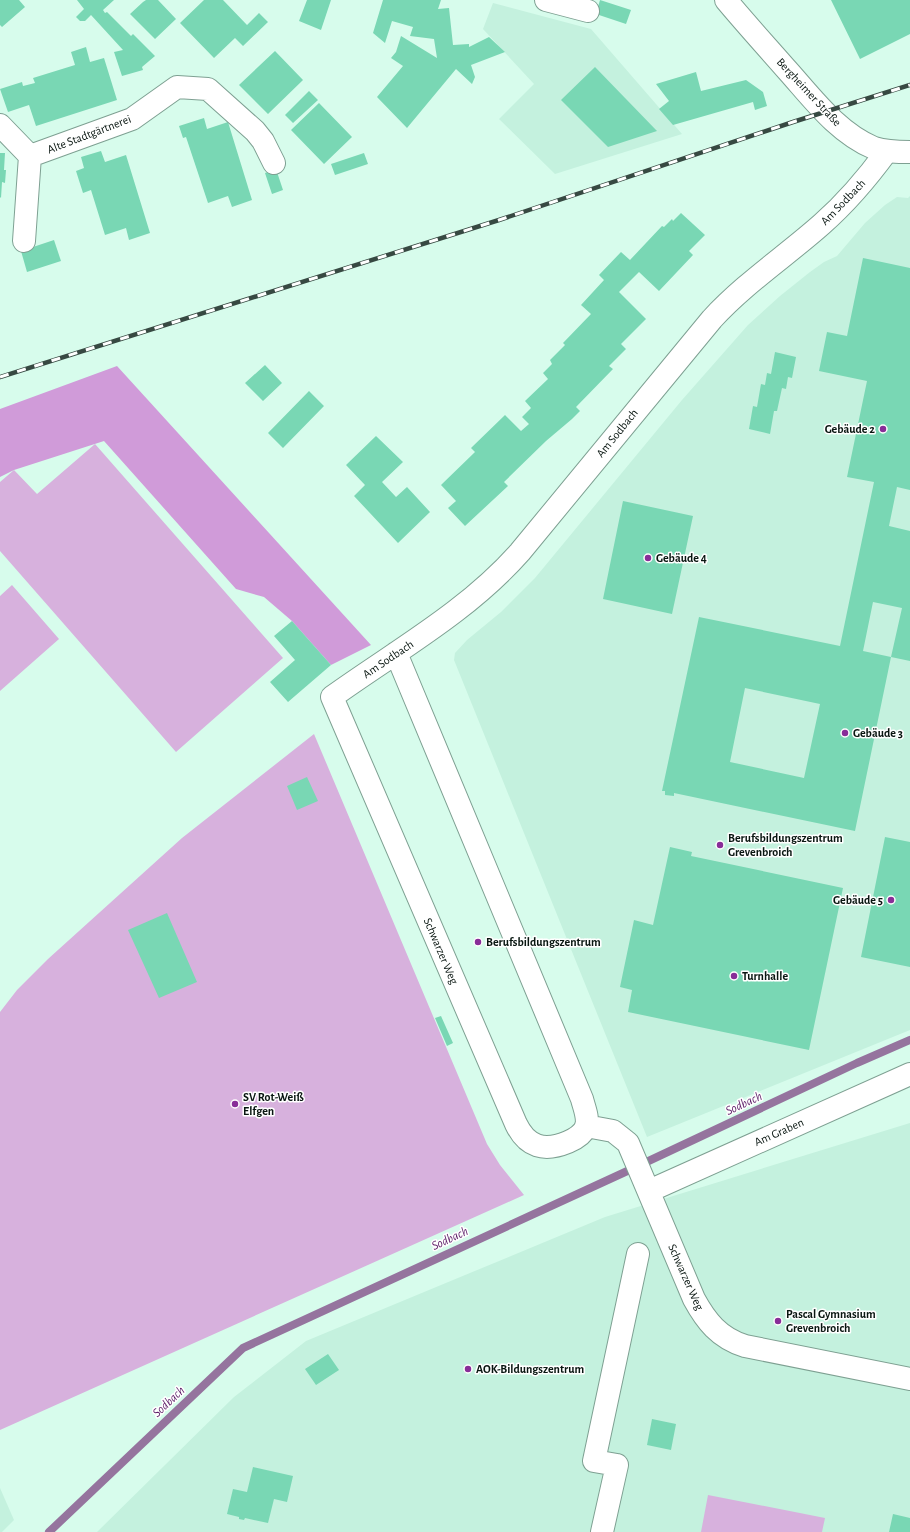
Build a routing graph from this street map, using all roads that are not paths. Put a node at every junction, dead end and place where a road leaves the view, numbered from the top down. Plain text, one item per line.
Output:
1 (546, 0) edge
2 (726, 0) edge
3 (588, 11) dead end
4 (0, 126) edge
5 (887, 151) junction
6 (910, 152) edge
7 (30, 156) junction
8 (274, 163) dead end
9 (24, 241) dead end
10 (396, 654) junction
11 (332, 697) joint
12 (910, 1074) edge
13 (586, 1126) junction
14 (649, 1191) junction
15 (638, 1254) dead end
16 (910, 1379) edge
17 (602, 1532) edge

1 - 3 street
2 - 5 street, Bergheimer Straße
4 - 7 street
5 - 6 street, Bergheimer Straße
5 - 10 street, Am Sodbach
7 - 8 street, Alte Stadtgärtnerei
7 - 9 street
10 - 11 street, Am Sodbach
10 - 13 street
11 - 13 street, Schwarzer Weg
12 - 14 street, Am Graben
13 - 14 street, Schwarzer Weg
14 - 16 street, Schwarzer Weg
15 - 17 street

